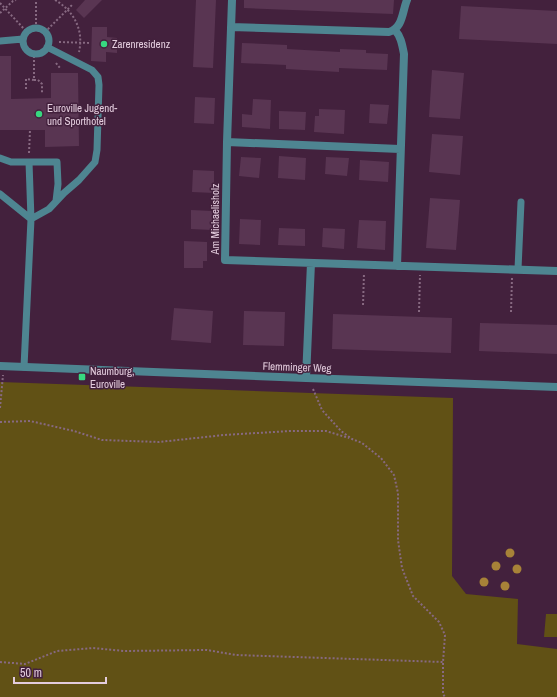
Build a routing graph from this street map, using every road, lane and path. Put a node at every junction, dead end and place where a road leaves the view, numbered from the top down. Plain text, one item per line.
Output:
1 (16, 0) edge
2 (36, 0) edge
3 (55, 0) edge
4 (232, 0) edge
5 (407, 0) edge
6 (0, 3) edge
7 (73, 4) dead end
8 (4, 8) junction
9 (68, 9) junction
10 (0, 12) edge
11 (231, 27) junction
12 (36, 28) junction
13 (395, 30) junction
14 (27, 31) junction
15 (45, 32) junction
16 (22, 39) junction
17 (0, 41) edge
18 (80, 42) junction
19 (91, 43) dead end
20 (48, 44) junction
21 (34, 54) junction
22 (76, 61) junction
23 (34, 80) junction
24 (26, 89) dead end
25 (42, 94) dead end
26 (30, 130) dead end
27 (227, 142) junction
28 (400, 149) junction
29 (0, 158) edge
30 (29, 162) junction
31 (0, 194) edge
32 (56, 201) junction
33 (521, 202) dead end
34 (31, 218) junction
35 (311, 263) junction
36 (364, 264) junction
37 (397, 266) junction
38 (420, 266) junction
39 (516, 269) junction
40 (557, 271) edge
41 (363, 305) dead end
42 (419, 312) dead end
43 (511, 312) dead end
44 (0, 366) edge
45 (24, 367) junction
46 (3, 375) dead end
47 (306, 378) junction
48 (312, 387) dead end
49 (557, 387) edge
50 (0, 408) edge
51 (0, 422) edge
52 (352, 439) junction
53 (0, 662) edge
54 (443, 662) junction
55 (445, 697) edge

1 - 8 path
2 - 12 path
3 - 9 path
4 - 11 street, Am Michaelisholz
5 - 13 street
6 - 8 path
7 - 9 path
8 - 10 path
8 - 14 path
9 - 15 path
9 - 18 path
11 - 13 street
11 - 27 street, Am Michaelisholz
12 - 14 lane
12 - 15 lane
13 - 28 street
14 - 16 lane
15 - 20 lane
16 - 17 lane
16 - 21 lane
18 - 19 path
18 - 20 path
18 - 22 path
20 - 21 lane
20 - 22 lane
21 - 23 path
22 - 32 lane
23 - 24 path
23 - 25 path
26 - 30 path
27 - 28 street
27 - 35 street, Am Michaelisholz
28 - 37 street
29 - 30 lane
30 - 32 lane
30 - 34 lane
31 - 34 lane
32 - 34 lane
33 - 39 lane
34 - 45 lane
35 - 36 street, Am Michaelisholz
35 - 47 street
36 - 37 street, Am Michaelisholz
36 - 41 path
37 - 38 street, Am Michaelisholz
38 - 39 street, Am Michaelisholz
38 - 42 path
39 - 40 street, Am Michaelisholz
39 - 43 path
44 - 45 street, Flemminger Weg
45 - 47 street, Flemminger Weg
46 - 50 path
47 - 49 street, Flemminger Weg
48 - 52 path
51 - 52 path
52 - 54 path
53 - 54 path
54 - 55 path

